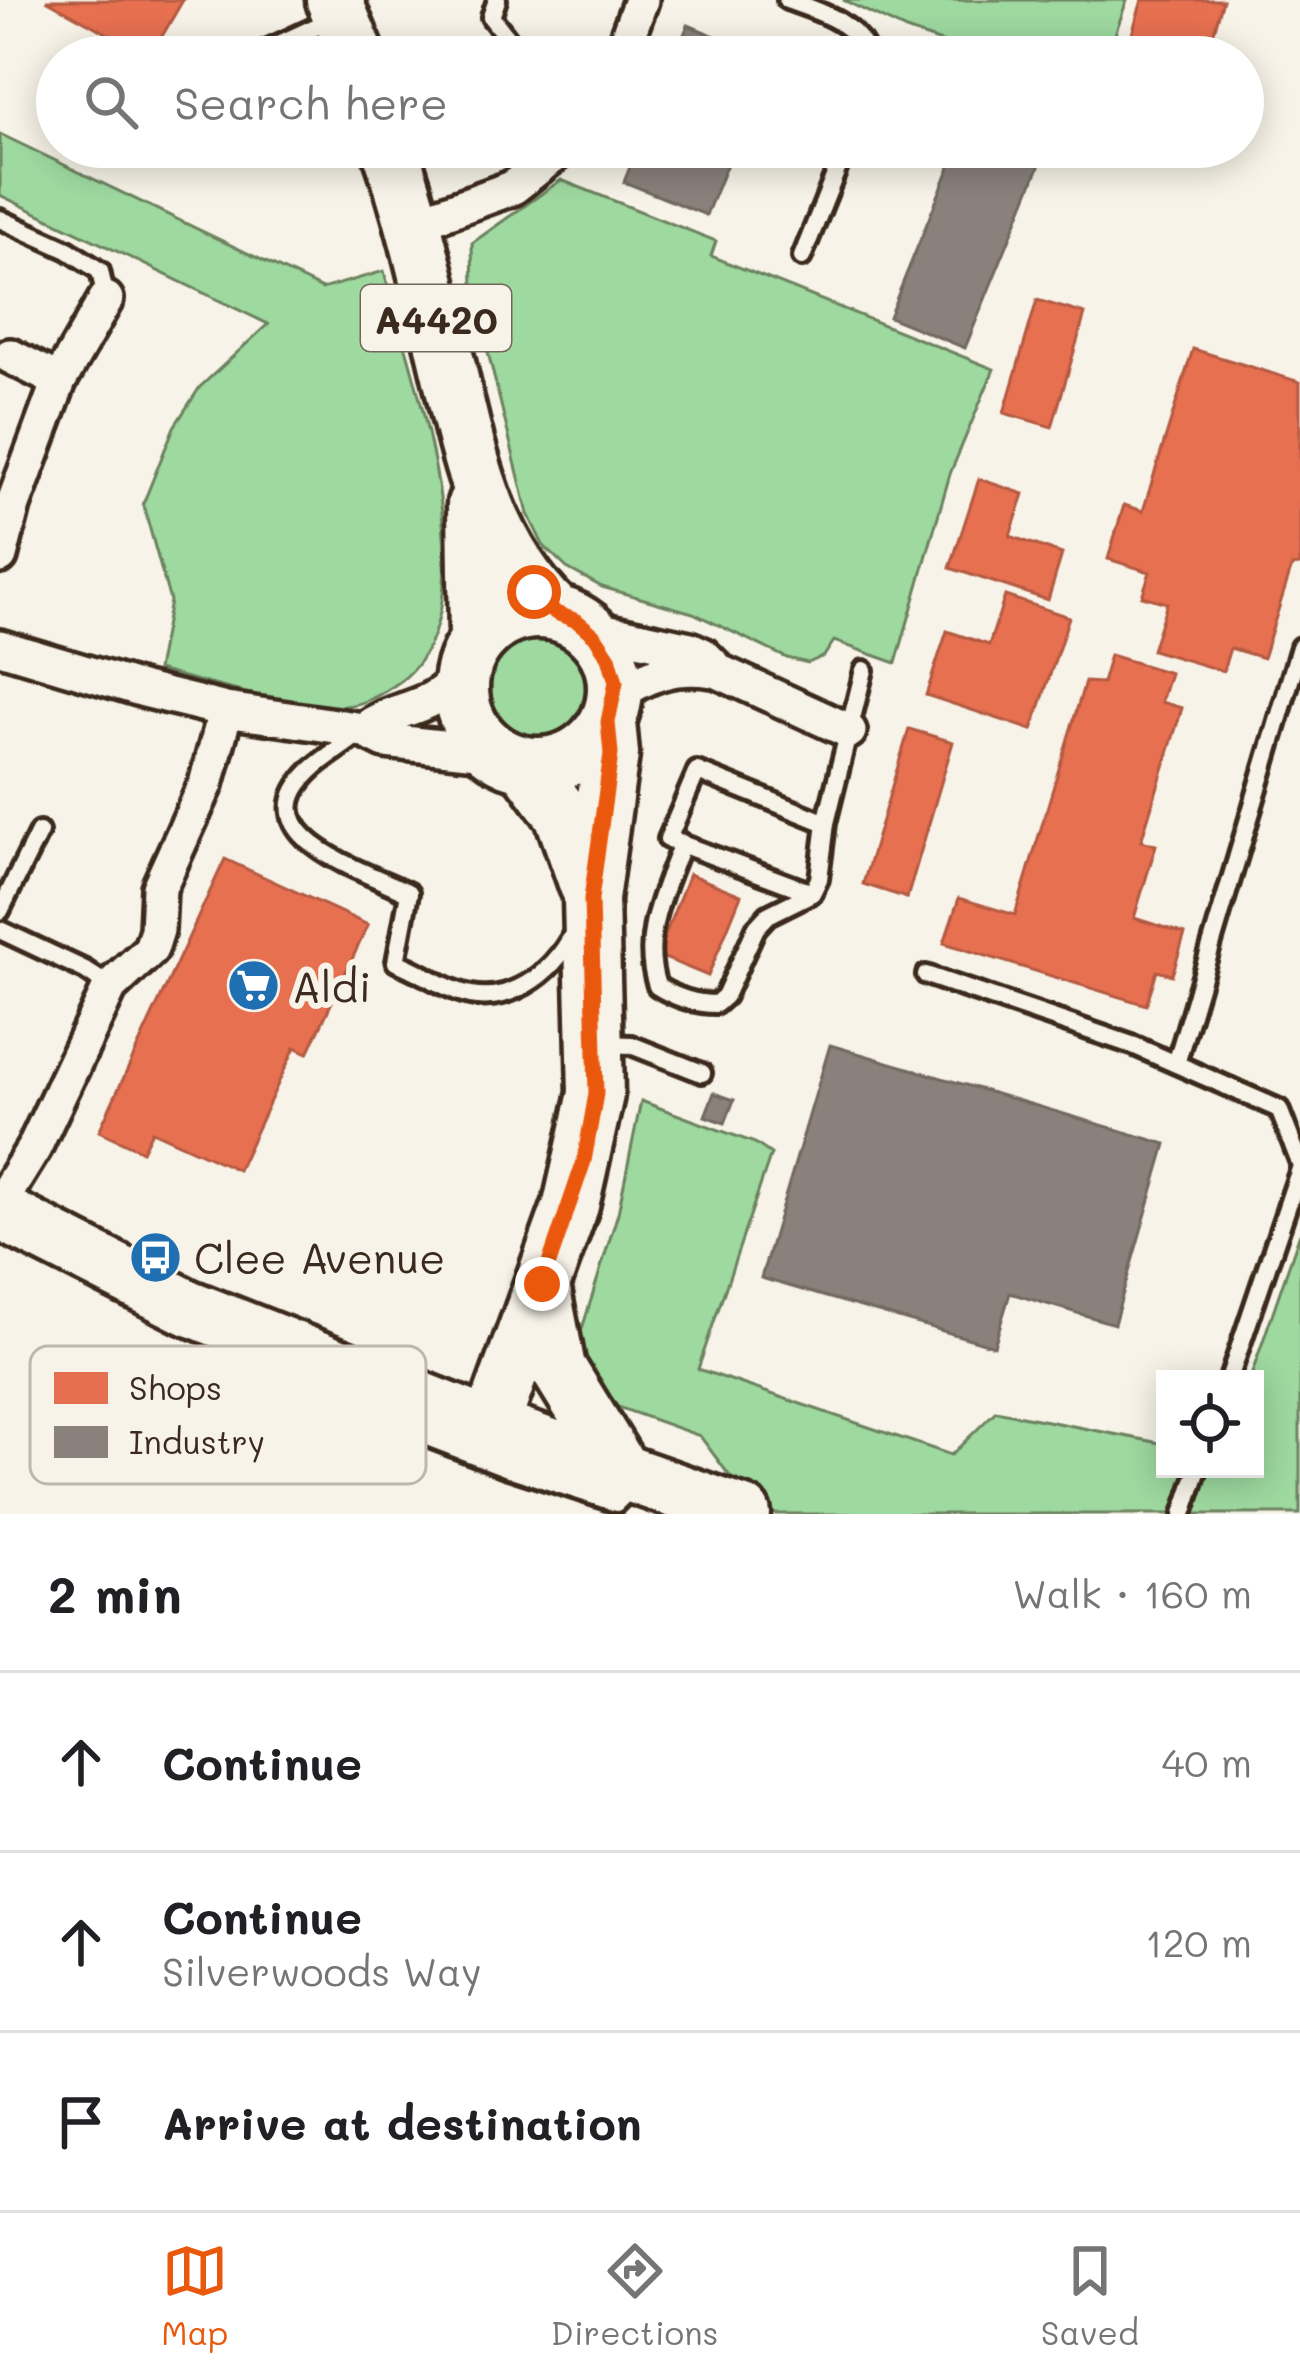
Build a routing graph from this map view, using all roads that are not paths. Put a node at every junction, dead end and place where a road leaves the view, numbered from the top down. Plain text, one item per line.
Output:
1 (497, 0) edge
2 (640, 0) edge
3 (787, 0) edge
4 (344, 24) edge
5 (308, 36) edge
6 (506, 36) edge
7 (627, 36) edge
8 (856, 36) edge
9 (396, 168) edge
10 (537, 168) edge
11 (838, 168) edge
12 (0, 219) edge
13 (413, 224) junction
14 (802, 256) dead end
15 (106, 298) joint
16 (5, 356) edge
17 (59, 381) junction
18 (478, 490) junction
19 (0, 556) edge
20 (571, 620) junction
21 (0, 647) edge
22 (1300, 647) edge
23 (469, 658) junction
24 (864, 670) dead end
25 (721, 672) junction
26 (612, 708) junction
27 (226, 710) junction
28 (363, 730) junction
29 (849, 731) junction
30 (511, 759) junction
31 (826, 823) junction
32 (39, 832) dead end
33 (682, 844) junction
34 (812, 893) junction
35 (591, 899) junction
36 (0, 911) edge
37 (0, 930) edge
38 (926, 974) dead end
39 (110, 987) junction
40 (597, 1043) junction
41 (1176, 1064) junction
42 (702, 1073) dead end
43 (1300, 1166) edge
44 (0, 1208) edge
45 (542, 1284) junction
46 (284, 1346) edge
47 (1231, 1370) edge
48 (426, 1401) edge
49 (491, 1426) junction
50 (426, 1437) edge
51 (632, 1475) junction
52 (1195, 1478) edge
53 (743, 1514) edge
54 (1183, 1514) edge

1 - 6 lane
2 - 7 street
3 - 8 lane
4 - 5 lane
9 - 13 main road, A4420
10 - 13 street
11 - 14 lane
12 - 15 lane
13 - 18 main road, A4420
15 - 17 street
16 - 17 street
17 - 19 street
18 - 20 main road, A4420
18 - 23 main road, A4420
20 - 23 main road
20 - 25 street
20 - 26 main road
21 - 27 street
22 - 41 lane
23 - 28 street
23 - 30 main road
24 - 29 lane
25 - 26 street
25 - 29 street
26 - 30 main road
26 - 35 main road
27 - 28 street
27 - 39 street
28 - 30 street
28 - 35 lane
29 - 31 lane
30 - 35 main road
31 - 33 lane
31 - 34 lane
32 - 36 lane
33 - 34 lane
33 - 34 lane
35 - 40 main road
37 - 39 lane
38 - 41 lane
39 - 44 street
40 - 42 lane
40 - 45 main road
41 - 43 lane
43 - 47 lane
44 - 46 main road
45 - 49 main road
45 - 51 main road
48 - 49 main road
49 - 51 main road
50 - 51 lane
51 - 53 main road
52 - 54 lane

